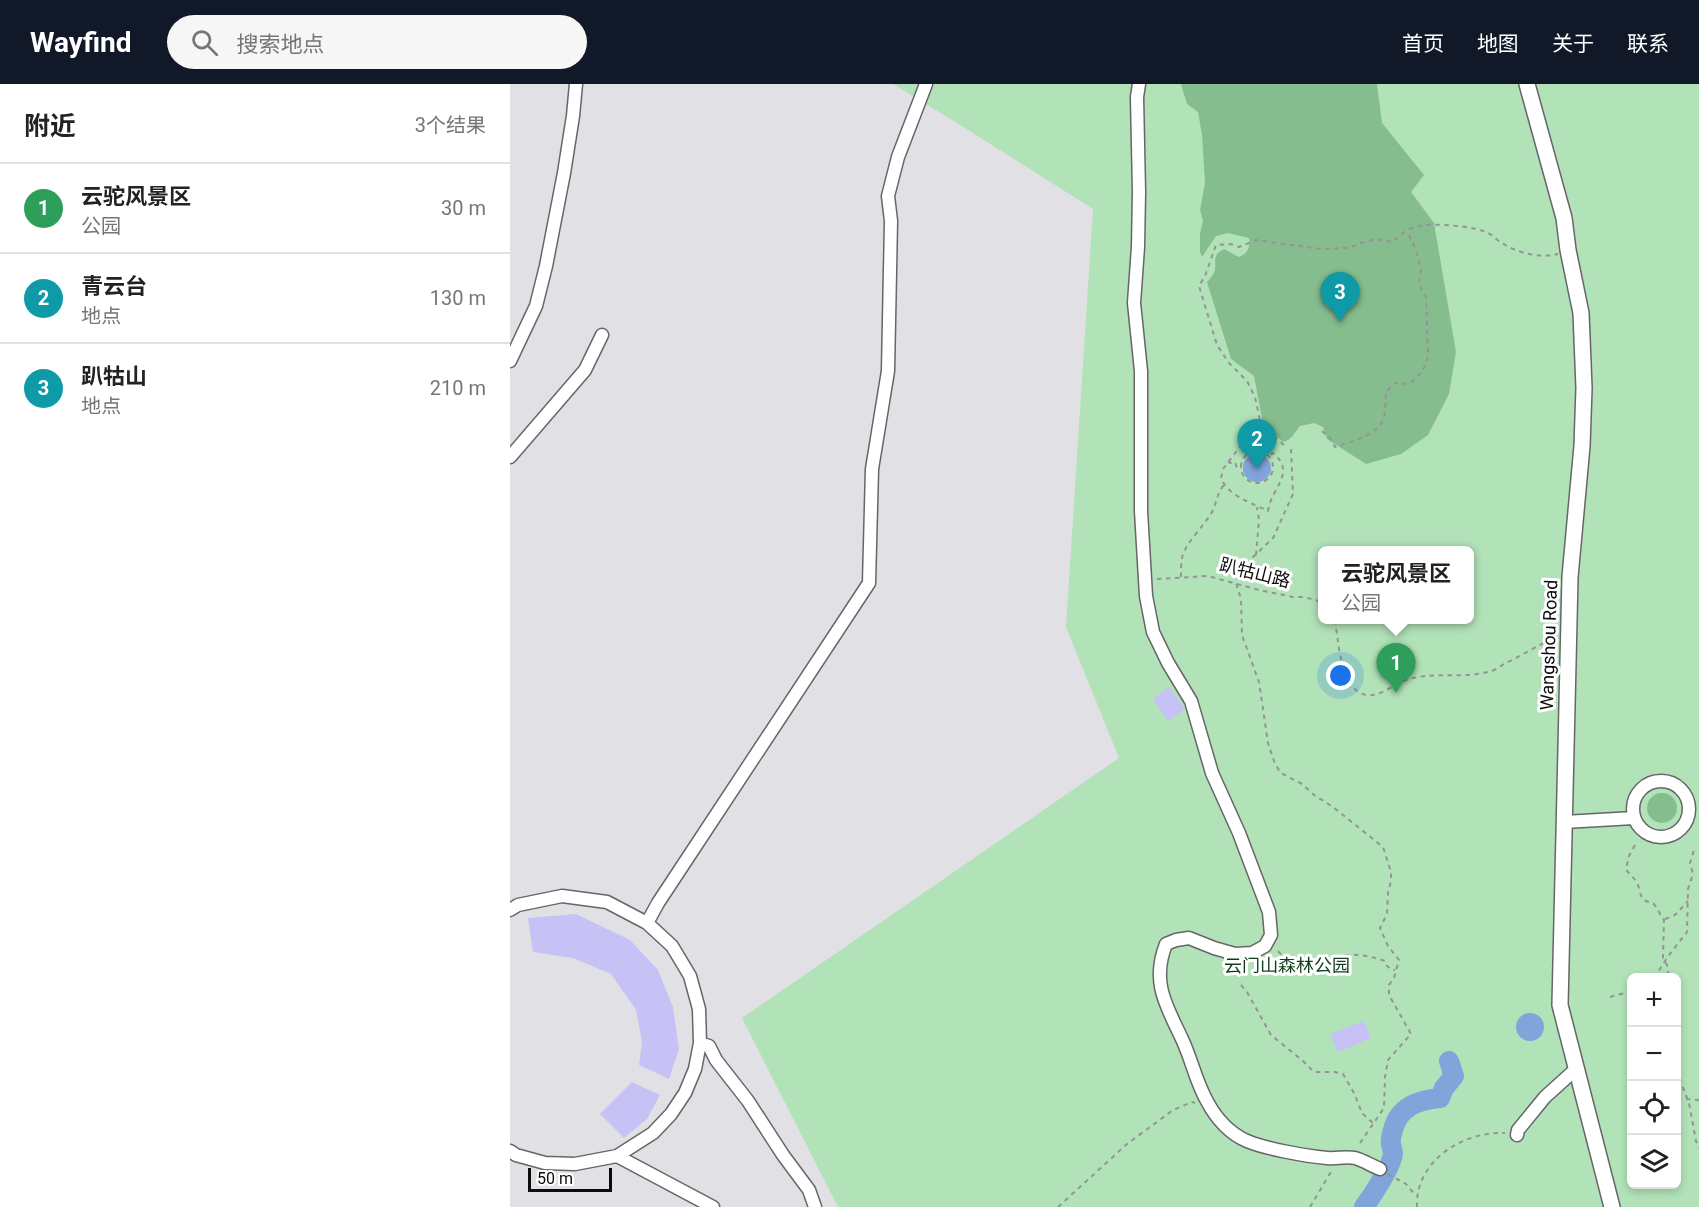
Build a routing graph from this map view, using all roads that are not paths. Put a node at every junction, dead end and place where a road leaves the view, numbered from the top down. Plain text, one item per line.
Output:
1 (576, 84) edge
2 (926, 84) edge
3 (1139, 84) edge
4 (1527, 84) edge
5 (602, 335) dead end
6 (510, 361) edge
7 (510, 457) edge
8 (1694, 806) edge
9 (1634, 818) junction
10 (1564, 822) junction
11 (510, 910) edge
12 (647, 922) junction
13 (700, 1043) junction
14 (1576, 1069) junction
15 (1517, 1135) road end
16 (510, 1151) edge
17 (617, 1156) junction
18 (1380, 1169) dead end
19 (713, 1207) edge
20 (815, 1207) edge
21 (1612, 1207) edge

1 - 6 street
2 - 12 street
3 - 18 street
4 - 10 street, Wangshou Road
5 - 7 street
8 - 9 street
8 - 9 street
9 - 10 street
10 - 14 street, Wangshou Road
11 - 12 street
12 - 13 street
13 - 17 street
13 - 20 street
14 - 15 street
14 - 21 street, Wangshou Road
16 - 17 street
17 - 19 street

